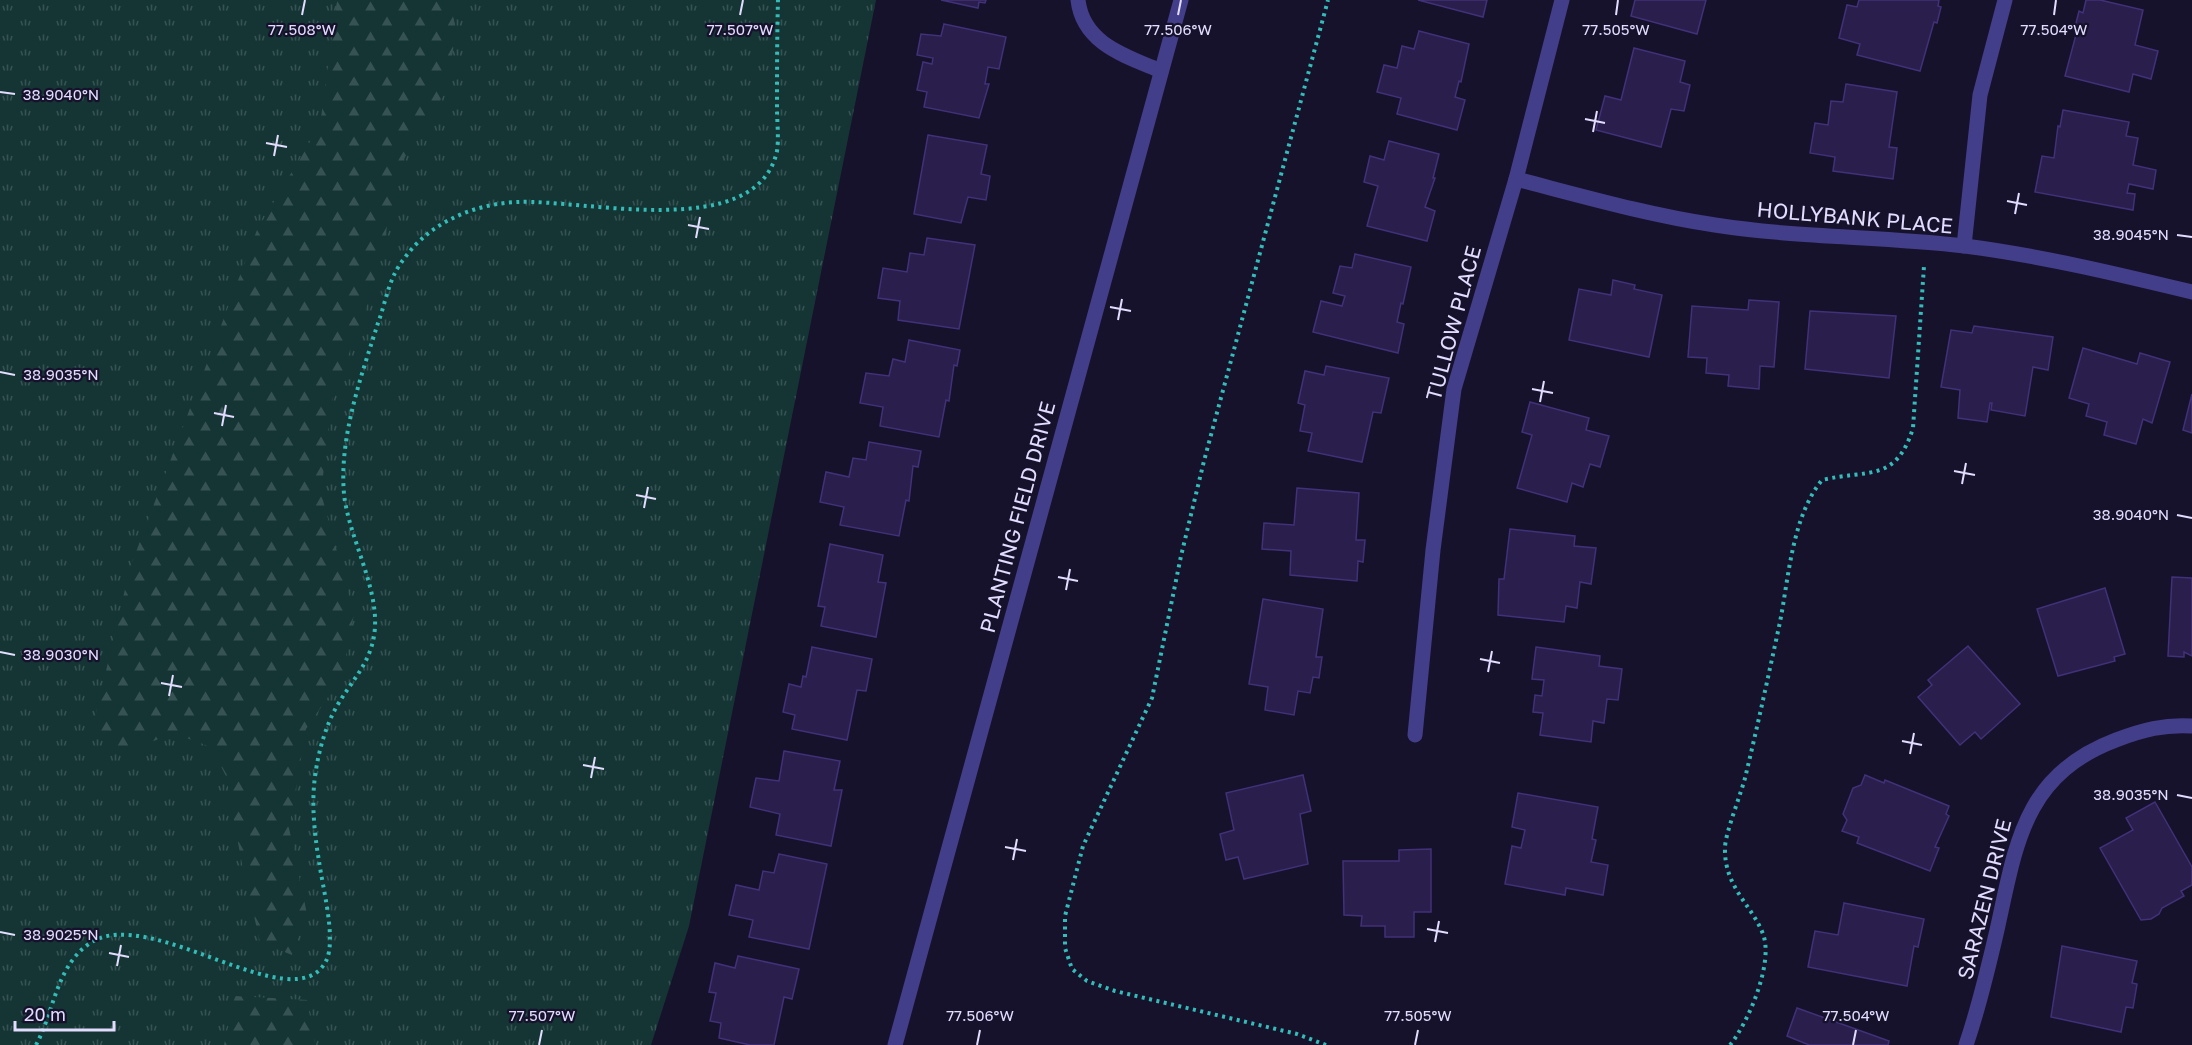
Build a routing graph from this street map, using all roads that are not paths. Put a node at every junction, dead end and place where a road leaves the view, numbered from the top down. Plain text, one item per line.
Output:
1 (1078, 0) edge
2 (1180, 0) edge
3 (1562, 0) edge
4 (2005, 0) edge
5 (1161, 71) junction
6 (1516, 179) junction
7 (1964, 246) junction
8 (2192, 292) edge
9 (2192, 726) edge
10 (1415, 735) dead end
11 (895, 1045) edge
12 (1966, 1045) edge

1 - 5 street
2 - 5 street, PLANTING FIELD DRIVE
3 - 6 street, TULLOW PLACE
4 - 7 street
5 - 11 street, PLANTING FIELD DRIVE
6 - 7 street, HOLLYBANK PLACE
6 - 10 street, TULLOW PLACE
7 - 8 street, HOLLYBANK PLACE
9 - 12 street, SARAZEN DRIVE

